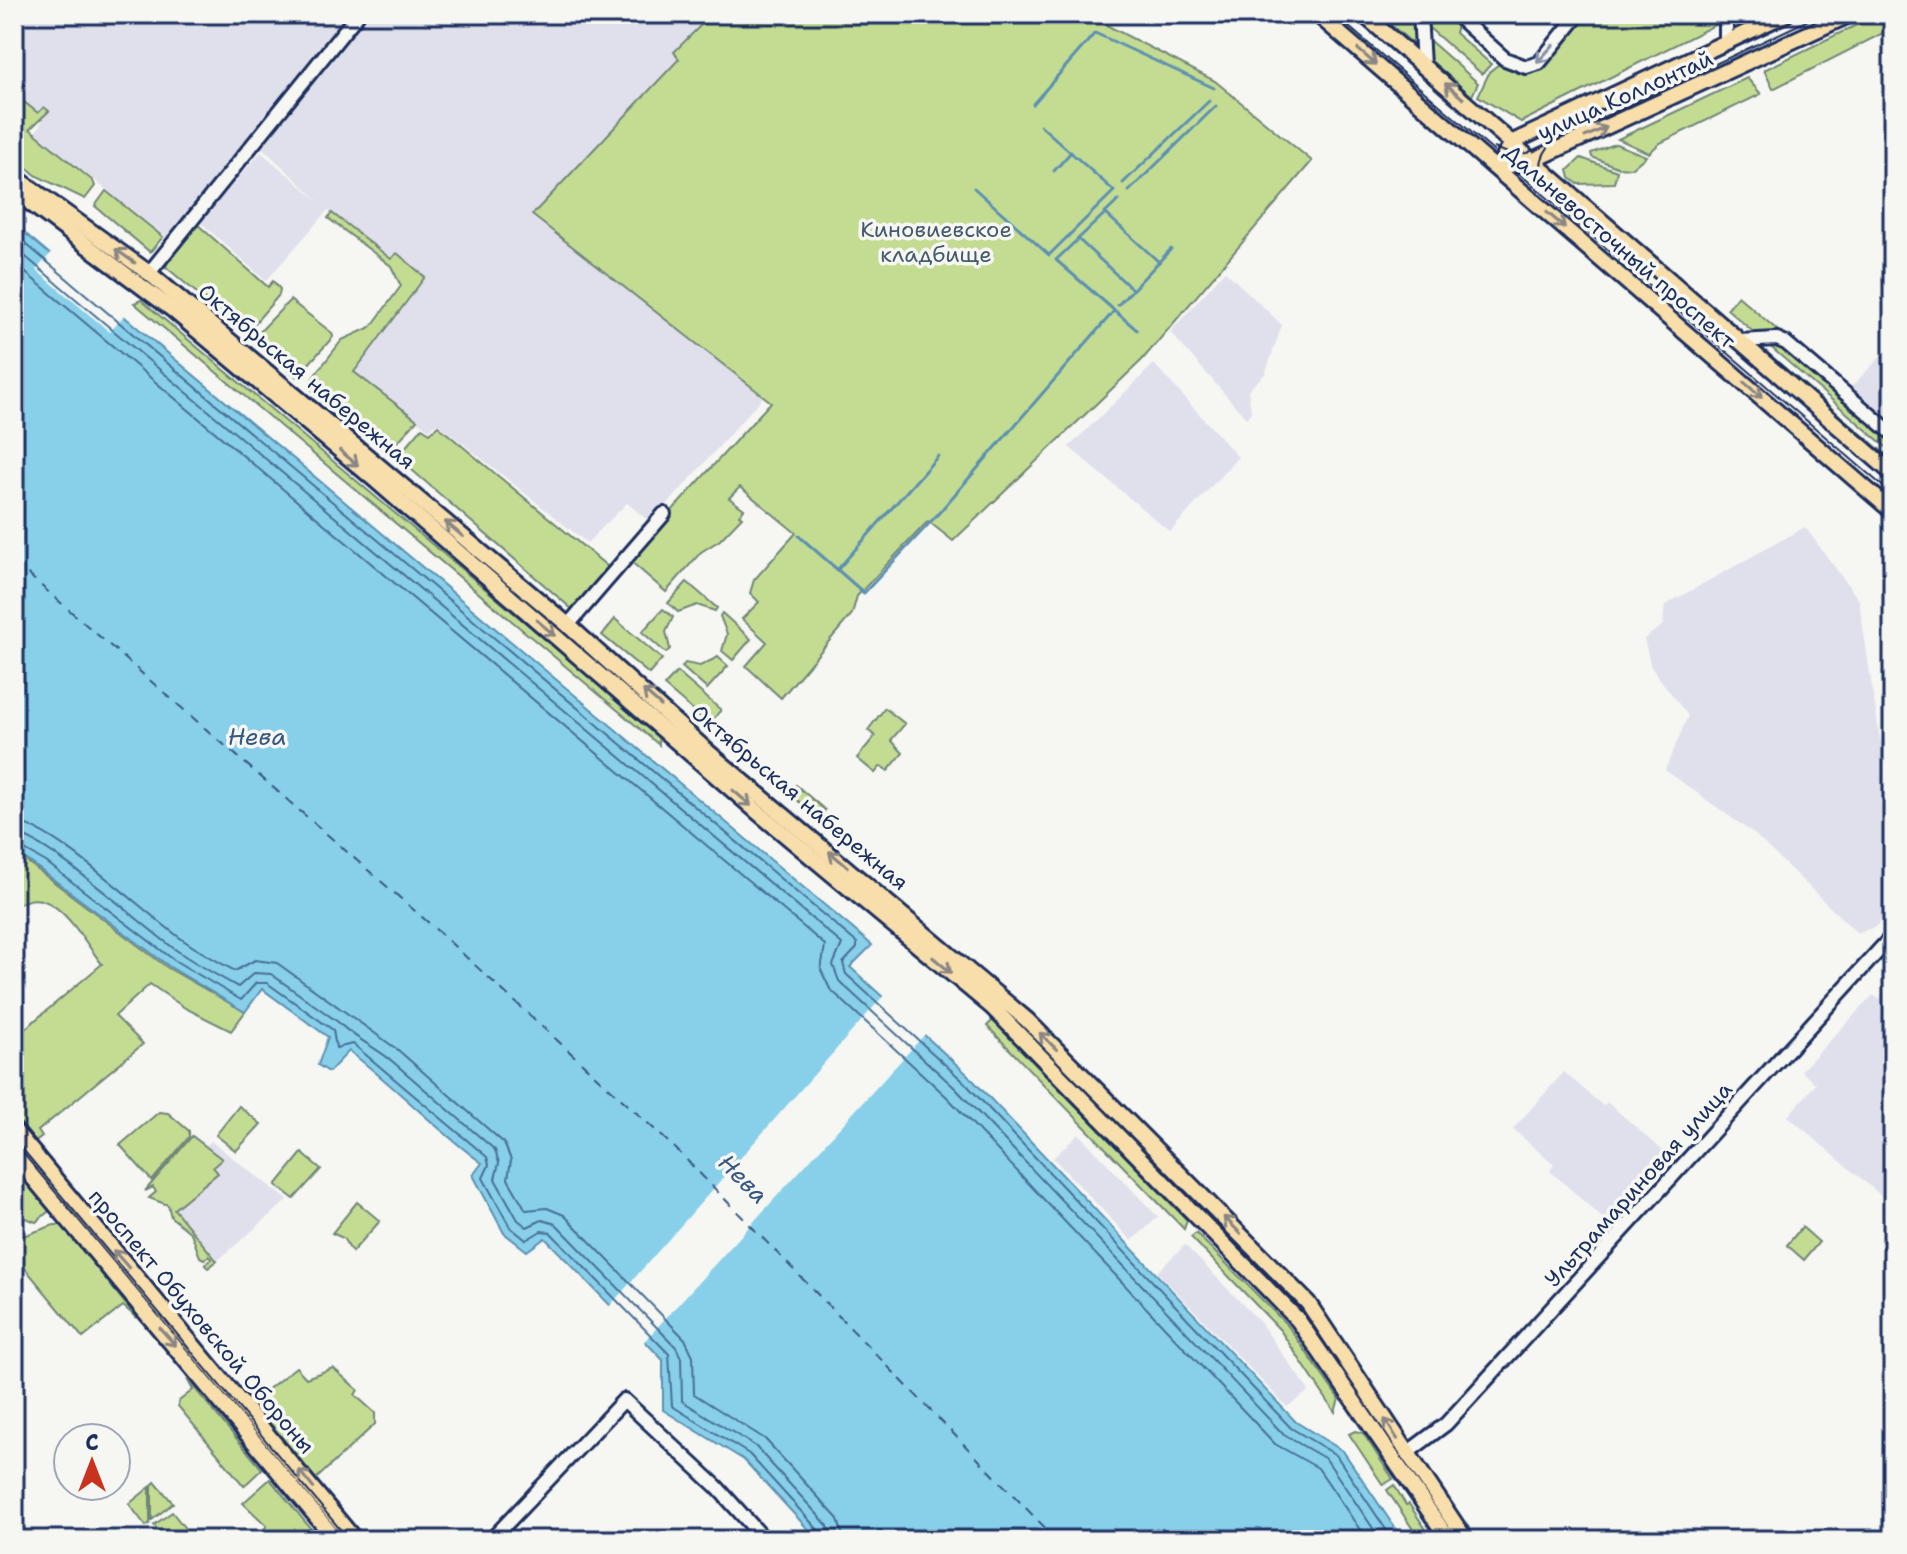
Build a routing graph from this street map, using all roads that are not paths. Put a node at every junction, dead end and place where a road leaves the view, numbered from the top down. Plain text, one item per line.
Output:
1 (358, 14) edge
2 (1317, 14) edge
3 (1363, 14) edge
4 (1420, 14) edge
5 (1455, 14) edge
6 (1579, 14) edge
7 (1726, 14) edge
8 (1786, 14) edge
9 (1851, 14) edge
10 (1726, 42) junction
11 (1423, 65) junction
12 (1513, 142) junction
13 (1534, 160) junction
14 (1497, 168) junction
15 (14, 176) edge
16 (14, 191) edge
17 (149, 273) junction
18 (1739, 341) junction
19 (1893, 434) edge
20 (1893, 474) edge
21 (1893, 512) edge
22 (664, 514) dead end
23 (568, 625) junction
24 (1893, 935) edge
25 (14, 1130) edge
26 (14, 1155) edge
27 (1407, 1453) junction
28 (336, 1540) edge
29 (355, 1540) edge
30 (491, 1540) edge
31 (765, 1540) edge
32 (1449, 1540) edge
33 (1466, 1540) edge

1 - 17 street
2 -> 14 main road, Дальневосточный проспект
3 - 11 main road, Дальневосточный проспект
4 - 11 street
6 -> 5 street
7 - 10 street
8 - 10 main road, улица Коллонтай
13 -> 9 main road, улица Коллонтай
10 - 12 main road, улица Коллонтай
12 -> 11 main road, Дальневосточный проспект
12 - 13 main road, Дальневосточный проспект
12 - 14 main road, улица Коллонтай
13 - 14 main road, улица Коллонтай
13 - 18 main road, Дальневосточный проспект
14 -> 21 main road, Дальневосточный проспект
17 -> 15 main road, Октябрьская набережная
16 -> 32 main road, Октябрьская набережная
23 -> 17 main road, Октябрьская набережная
18 - 19 street
18 - 20 main road, Дальневосточный проспект
22 - 23 street
27 -> 23 main road, Октябрьская набережная
24 - 27 street, Ультрамариновая улица
29 -> 25 main road, проспект Обуховской Обороны
26 -> 28 main road, проспект Обуховской Обороны
27 - 33 main road, Октябрьская набережная
30 - 31 street

